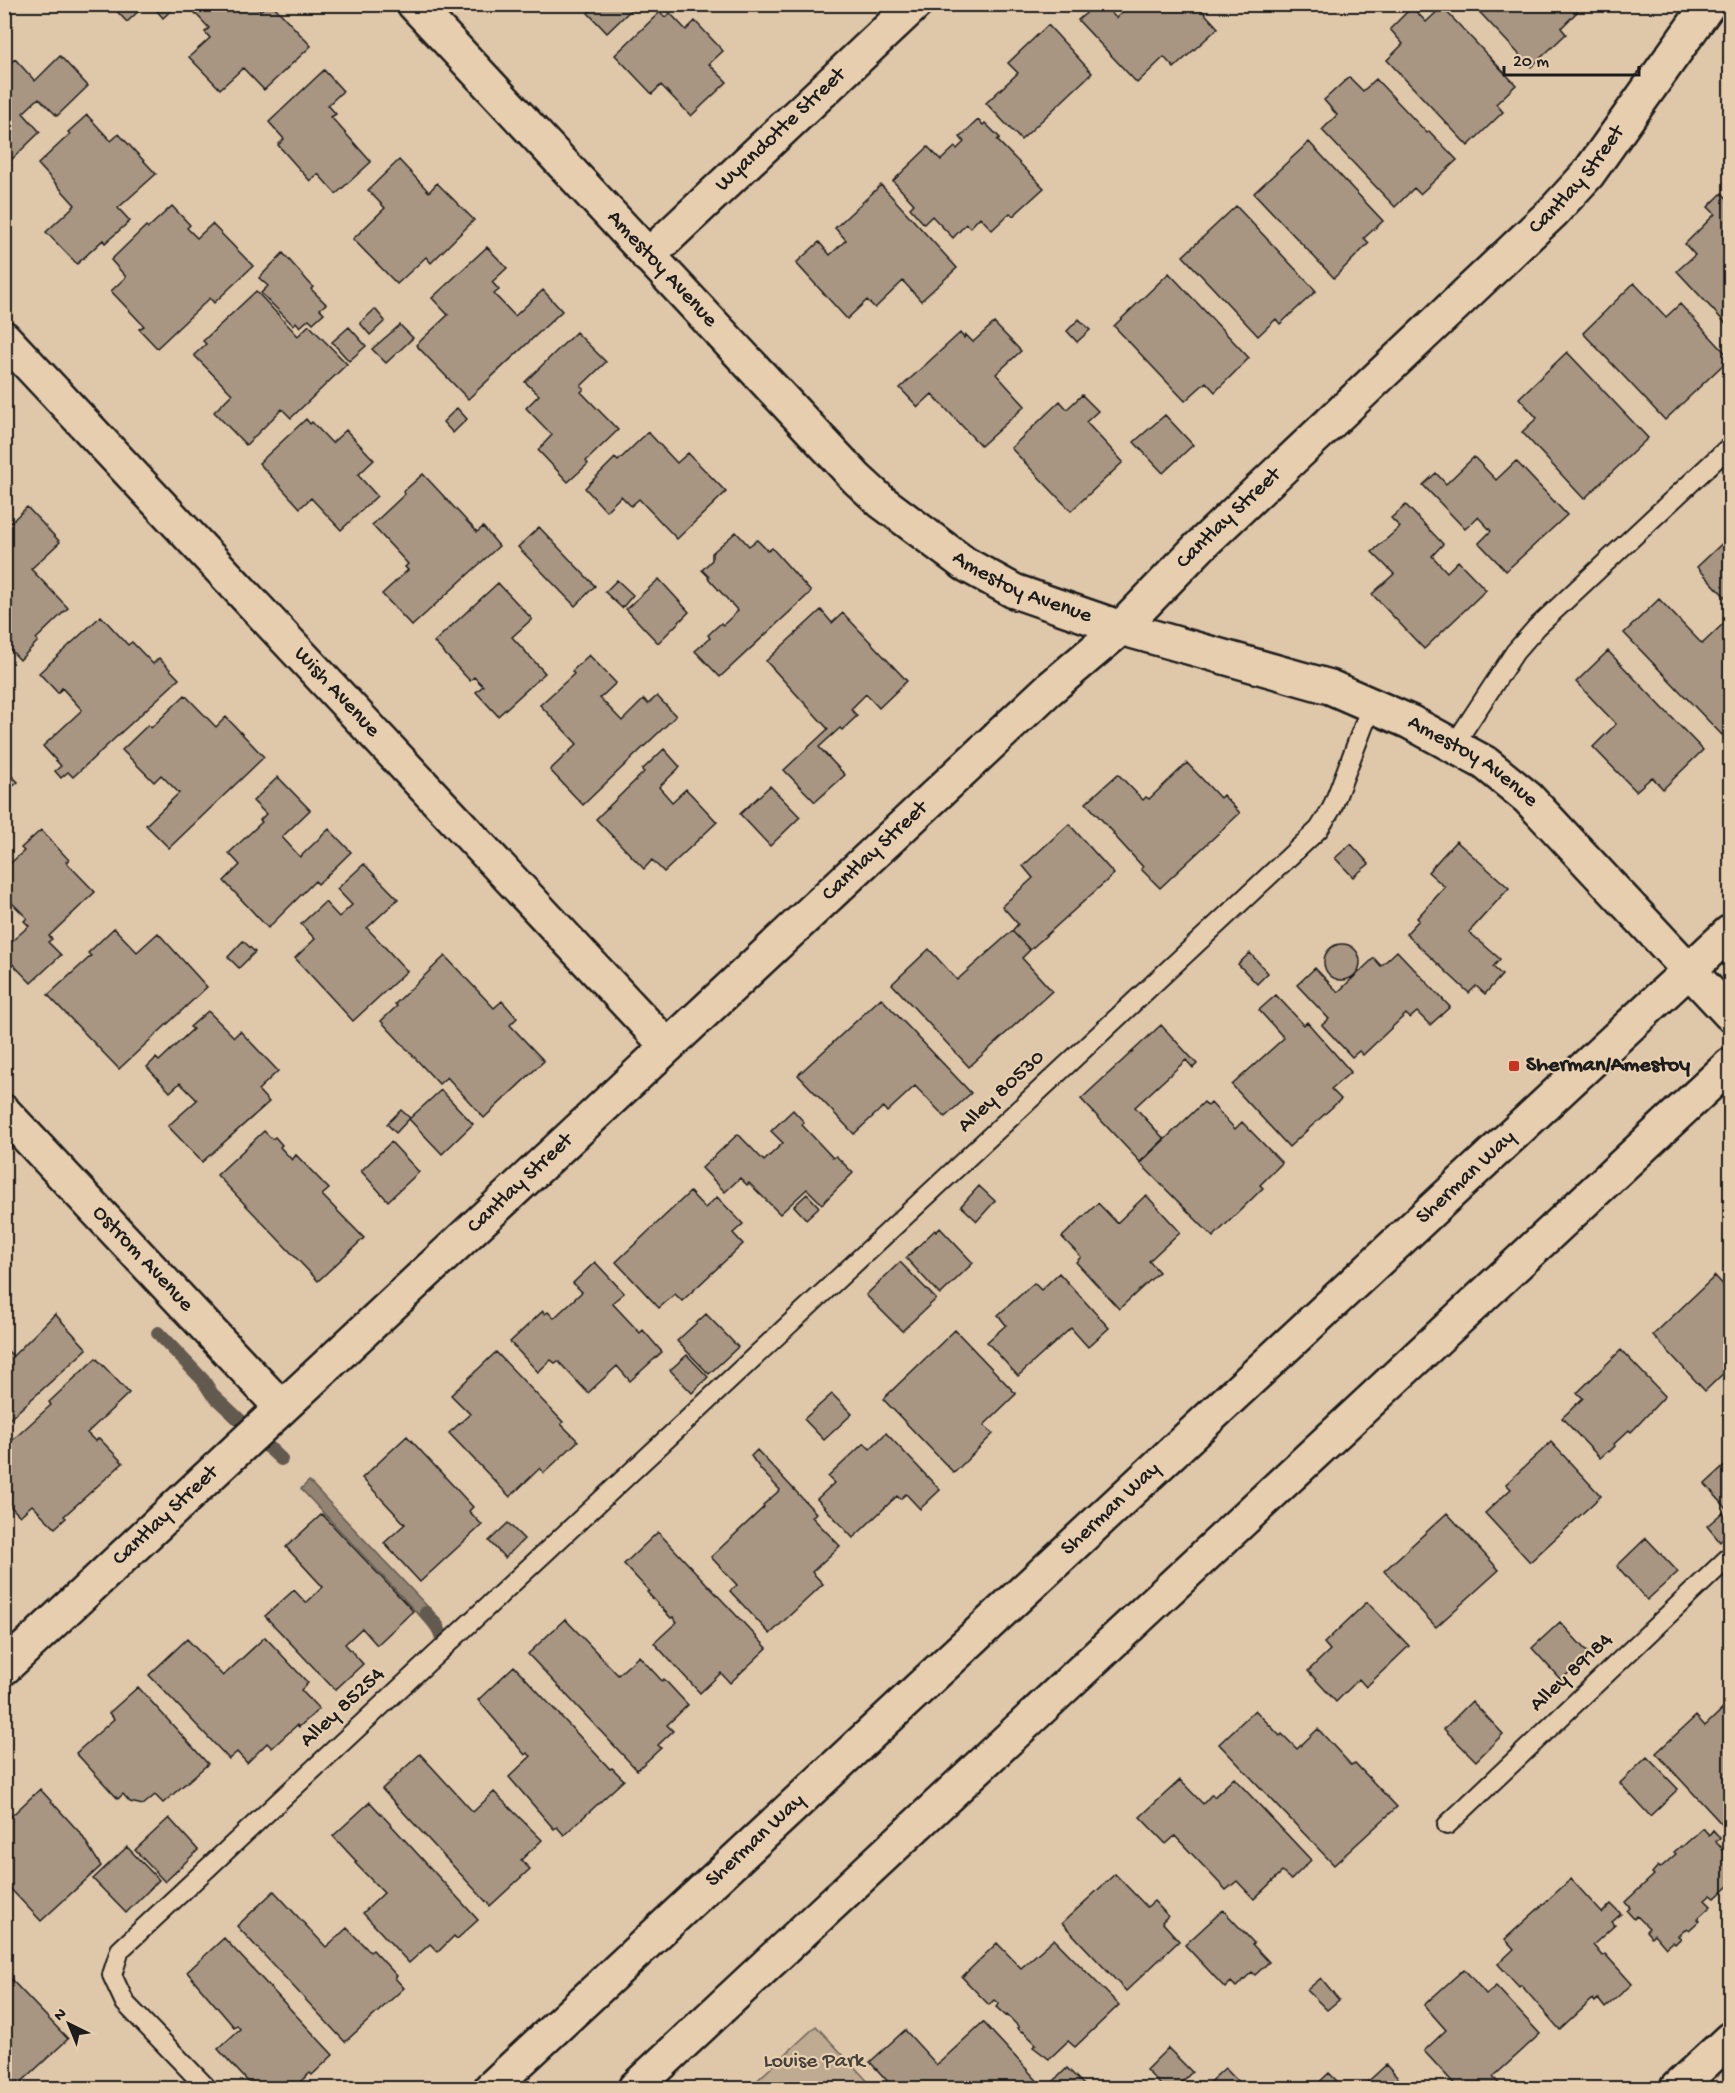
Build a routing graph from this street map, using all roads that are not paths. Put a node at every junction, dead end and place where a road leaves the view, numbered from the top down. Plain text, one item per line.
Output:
1 (414, 4) edge
2 (915, 4) edge
3 (1709, 4) edge
4 (648, 256) junction
5 (4, 338) edge
6 (1731, 446) edge
7 (1121, 628) junction
8 (1372, 704) junction
9 (1454, 745) junction
10 (1731, 932) edge
11 (1690, 970) junction
12 (1731, 1014) edge
13 (667, 1046) junction
14 (1731, 1065) edge
15 (4, 1112) edge
16 (281, 1407) junction
17 (619, 1484) joint
18 (1731, 1556) edge
19 (4, 1668) edge
20 (1447, 1825) dead end
21 (1731, 2039) edge
22 (207, 2088) edge
23 (491, 2088) edge
24 (635, 2088) edge
25 (1677, 2088) edge

1 - 4 street, Amestoy Avenue
2 - 4 street, Wyandotte Street
3 - 7 street, Cantlay Street
4 - 7 street, Amestoy Avenue
5 - 13 street, Wish Avenue
6 - 9 lane
7 - 8 street, Amestoy Avenue
7 - 13 street, Cantlay Street
8 - 9 street, Amestoy Avenue
8 - 17 lane, Alley 80530
9 - 11 street, Amestoy Avenue
10 - 11 street, Sherman Way
11 - 12 street, Amestoy Avenue
11 - 23 street, Sherman Way
13 - 16 street, Cantlay Street
14 - 24 street
15 - 16 street, Ostrom Avenue
16 - 19 street, Cantlay Street
17 - 22 lane, Alley 85254
18 - 20 lane, Alley 89184
21 - 25 street

